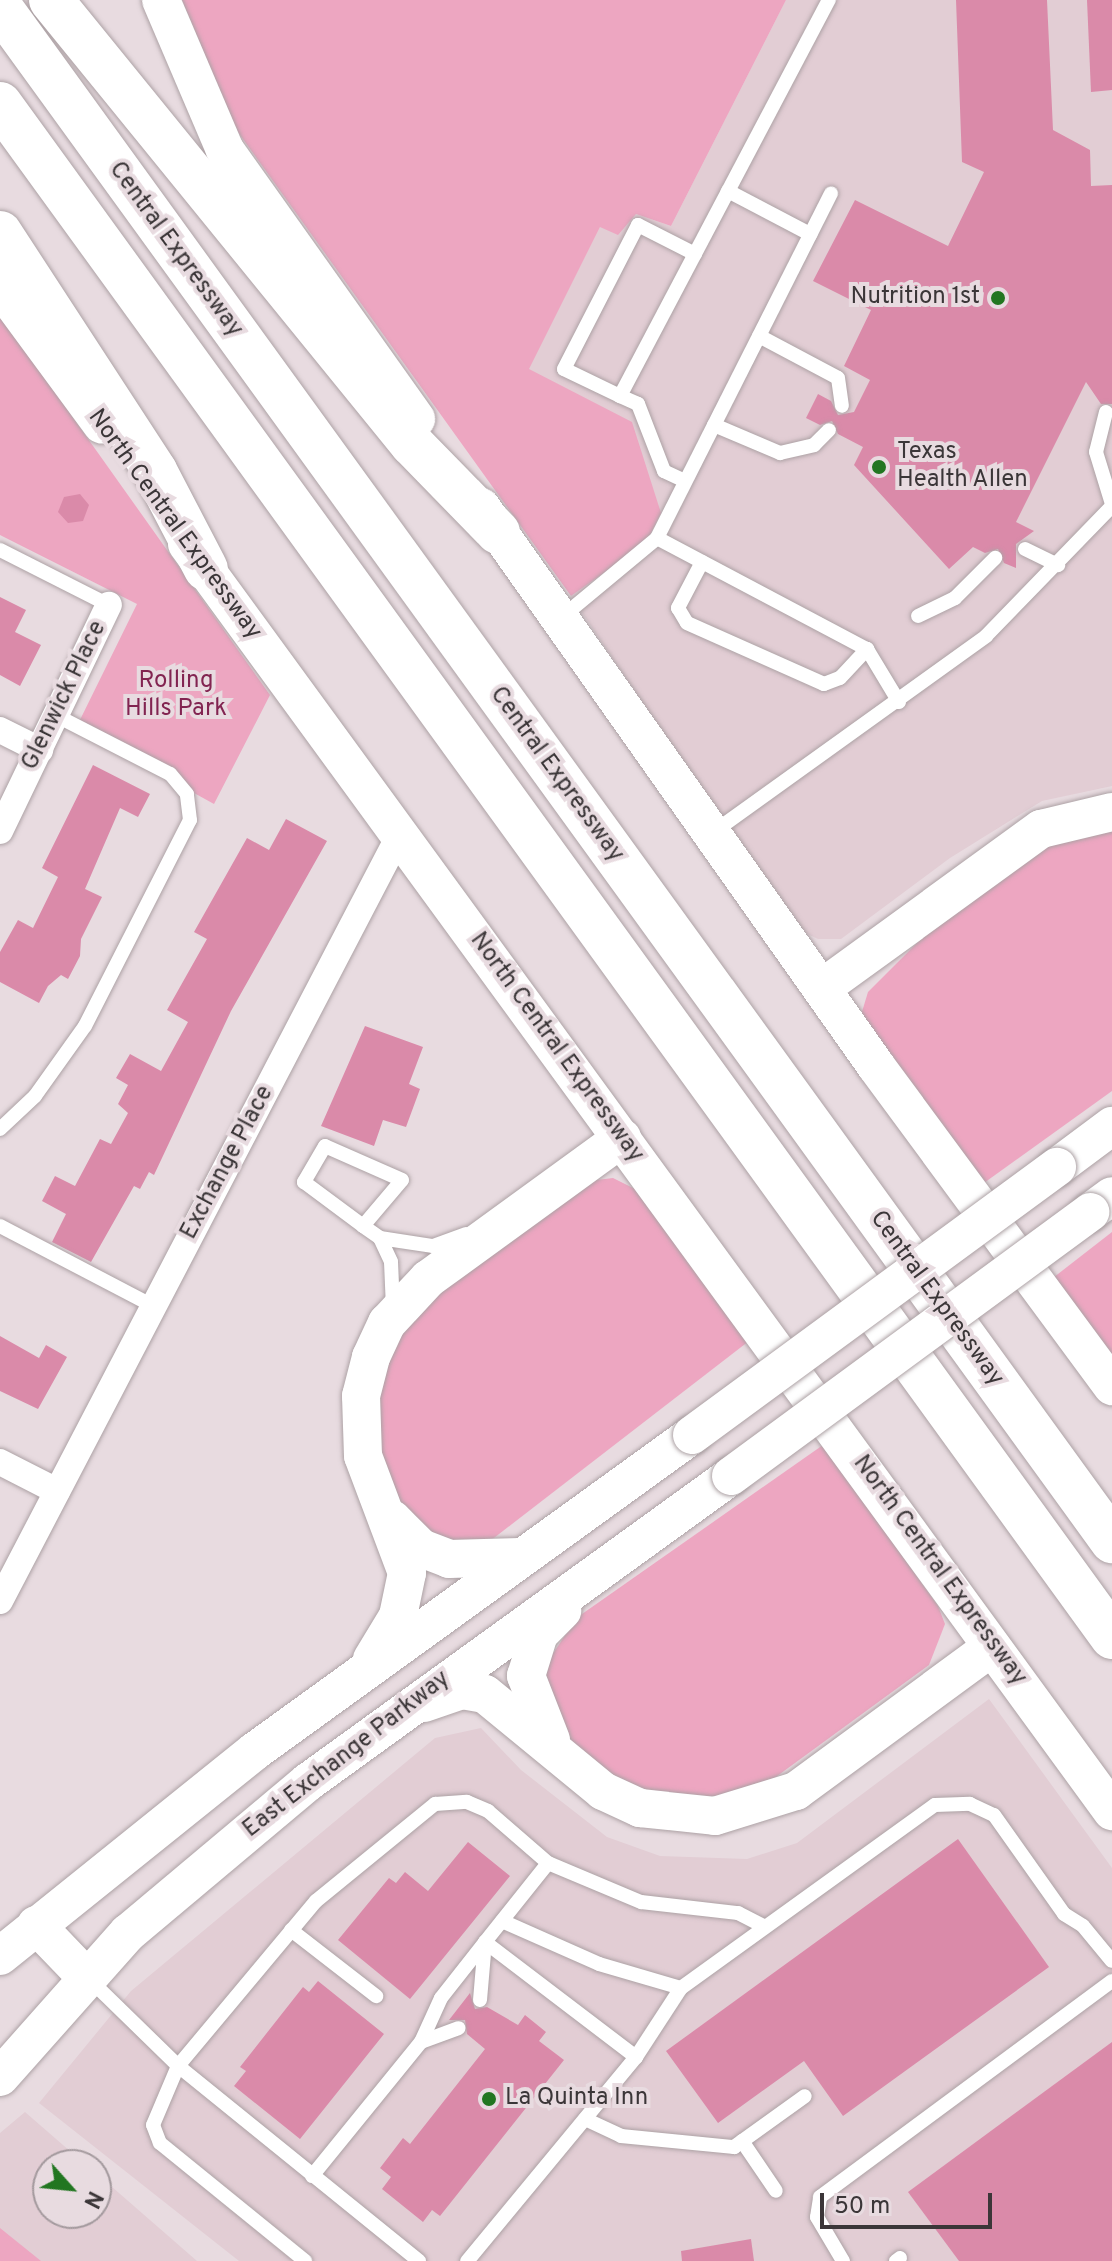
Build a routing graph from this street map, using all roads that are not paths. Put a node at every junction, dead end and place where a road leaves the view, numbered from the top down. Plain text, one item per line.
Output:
1 (51, 0) edge
2 (161, 0) edge
3 (829, 0) edge
4 (0, 7) edge
5 (0, 104) edge
6 (728, 191) junction
7 (831, 193) dead end
8 (0, 233) edge
9 (810, 234) junction
10 (695, 254) junction
11 (0, 286) edge
12 (759, 336) junction
13 (620, 396) junction
14 (842, 406) dead end
15 (1106, 412) dead end
16 (714, 425) junction
17 (829, 430) dead end
18 (685, 481) junction
19 (1112, 505) edge
20 (498, 532) junction
21 (657, 538) junction
22 (1025, 549) dead end
23 (0, 550) edge
24 (995, 558) dead end
25 (702, 562) junction
26 (1058, 565) junction
27 (206, 569) junction
28 (109, 605) joint
29 (918, 616) dead end
30 (562, 617) junction
31 (867, 649) junction
32 (899, 702) junction
33 (57, 716) junction
34 (0, 730) edge
35 (40, 750) junction
36 (1112, 812) edge
37 (0, 831) edge
38 (715, 831) junction
39 (400, 834) junction
40 (822, 988) junction
41 (1112, 1126) edge
42 (0, 1129) edge
43 (622, 1138) junction
44 (1101, 1204) edge
45 (515, 1214) junction
46 (0, 1226) edge
47 (363, 1226) junction
48 (380, 1238) junction
49 (153, 1306) junction
50 (393, 1316) junction
51 (1112, 1386) edge
52 (0, 1462) edge
53 (57, 1491) junction
54 (387, 1514) junction
55 (1112, 1541) edge
56 (520, 1557) junction
57 (588, 1582) junction
58 (0, 1601) edge
59 (1112, 1637) edge
60 (992, 1647) junction
61 (361, 1677) junction
62 (389, 1721) junction
63 (558, 1753) junction
64 (1112, 1811) edge
65 (548, 1863) junction
66 (502, 1921) junction
67 (36, 1925) junction
68 (764, 1926) junction
69 (291, 1930) junction
70 (485, 1942) junction
71 (0, 1956) edge
72 (1112, 1961) edge
73 (87, 1978) junction
74 (1112, 1981) edge
75 (681, 1988) junction
76 (376, 1996) dead end
77 (480, 2000) dead end
78 (459, 2028) dead end
79 (421, 2042) junction
80 (636, 2057) junction
81 (178, 2066) junction
82 (0, 2077) edge
83 (805, 2096) dead end
84 (585, 2119) junction
85 (742, 2141) junction
86 (312, 2176) junction
87 (776, 2191) dead end
88 (305, 2261) edge
89 (419, 2261) edge
90 (467, 2261) edge
91 (843, 2261) edge

1 - 20 highway
2 - 20 main road
3 - 6 lane
4 - 55 highway, Central Expressway
5 - 59 highway
6 - 9 lane
6 - 10 lane
7 - 9 lane
8 - 27 highway
9 - 12 lane
10 - 13 lane
10 - 13 lane
11 - 27 main road, North Central Expressway
12 - 14 lane
12 - 16 lane
13 - 18 lane
15 - 19 lane
16 - 17 lane
16 - 18 lane
18 - 21 lane
19 - 26 lane
20 - 30 main road
21 - 25 lane
21 - 30 lane
22 - 26 lane
23 - 28 lane
24 - 29 lane
25 - 31 lane
25 - 31 lane
26 - 32 lane
27 - 39 main road, North Central Expressway
28 - 33 street, Glenwick Place
30 - 38 main road
31 - 32 lane
32 - 38 lane
33 - 35 street, Glenwick Place
33 - 42 lane
34 - 35 street
35 - 37 street, Glenwick Place
36 - 40 main road
38 - 40 main road
39 - 43 main road, North Central Expressway
39 - 49 street, Exchange Place
40 - 51 main road
41 - 56 main road, bridge
43 - 45 main road
43 - 60 main road, North Central Expressway
44 - 57 main road, East Exchange Parkway, bridge
45 - 48 lane
45 - 50 main road
46 - 49 lane
47 - 47 lane
47 - 48 lane
48 - 50 lane
49 - 53 street, Exchange Place
50 - 54 main road
52 - 53 street
53 - 58 street, Exchange Place
54 - 56 main road
54 - 61 main road
56 - 61 main road
57 - 62 main road, East Exchange Parkway
57 - 63 main road
60 - 63 main road
60 - 64 main road, North Central Expressway
61 - 67 main road
62 - 63 main road
62 - 73 main road, East Exchange Parkway
65 - 66 lane
65 - 68 lane
65 - 69 lane
66 - 70 lane
66 - 75 lane
67 - 71 main road
67 - 73 main road
68 - 72 lane
68 - 75 lane
69 - 76 lane
69 - 81 lane
70 - 77 lane
70 - 79 lane
70 - 80 lane
73 - 81 lane
73 - 82 main road, East Exchange Parkway
74 - 91 lane
75 - 80 lane
78 - 79 lane
79 - 86 lane
80 - 84 lane
81 - 86 lane
81 - 88 lane
83 - 85 lane
84 - 85 lane
84 - 90 lane
85 - 87 lane
86 - 89 lane

